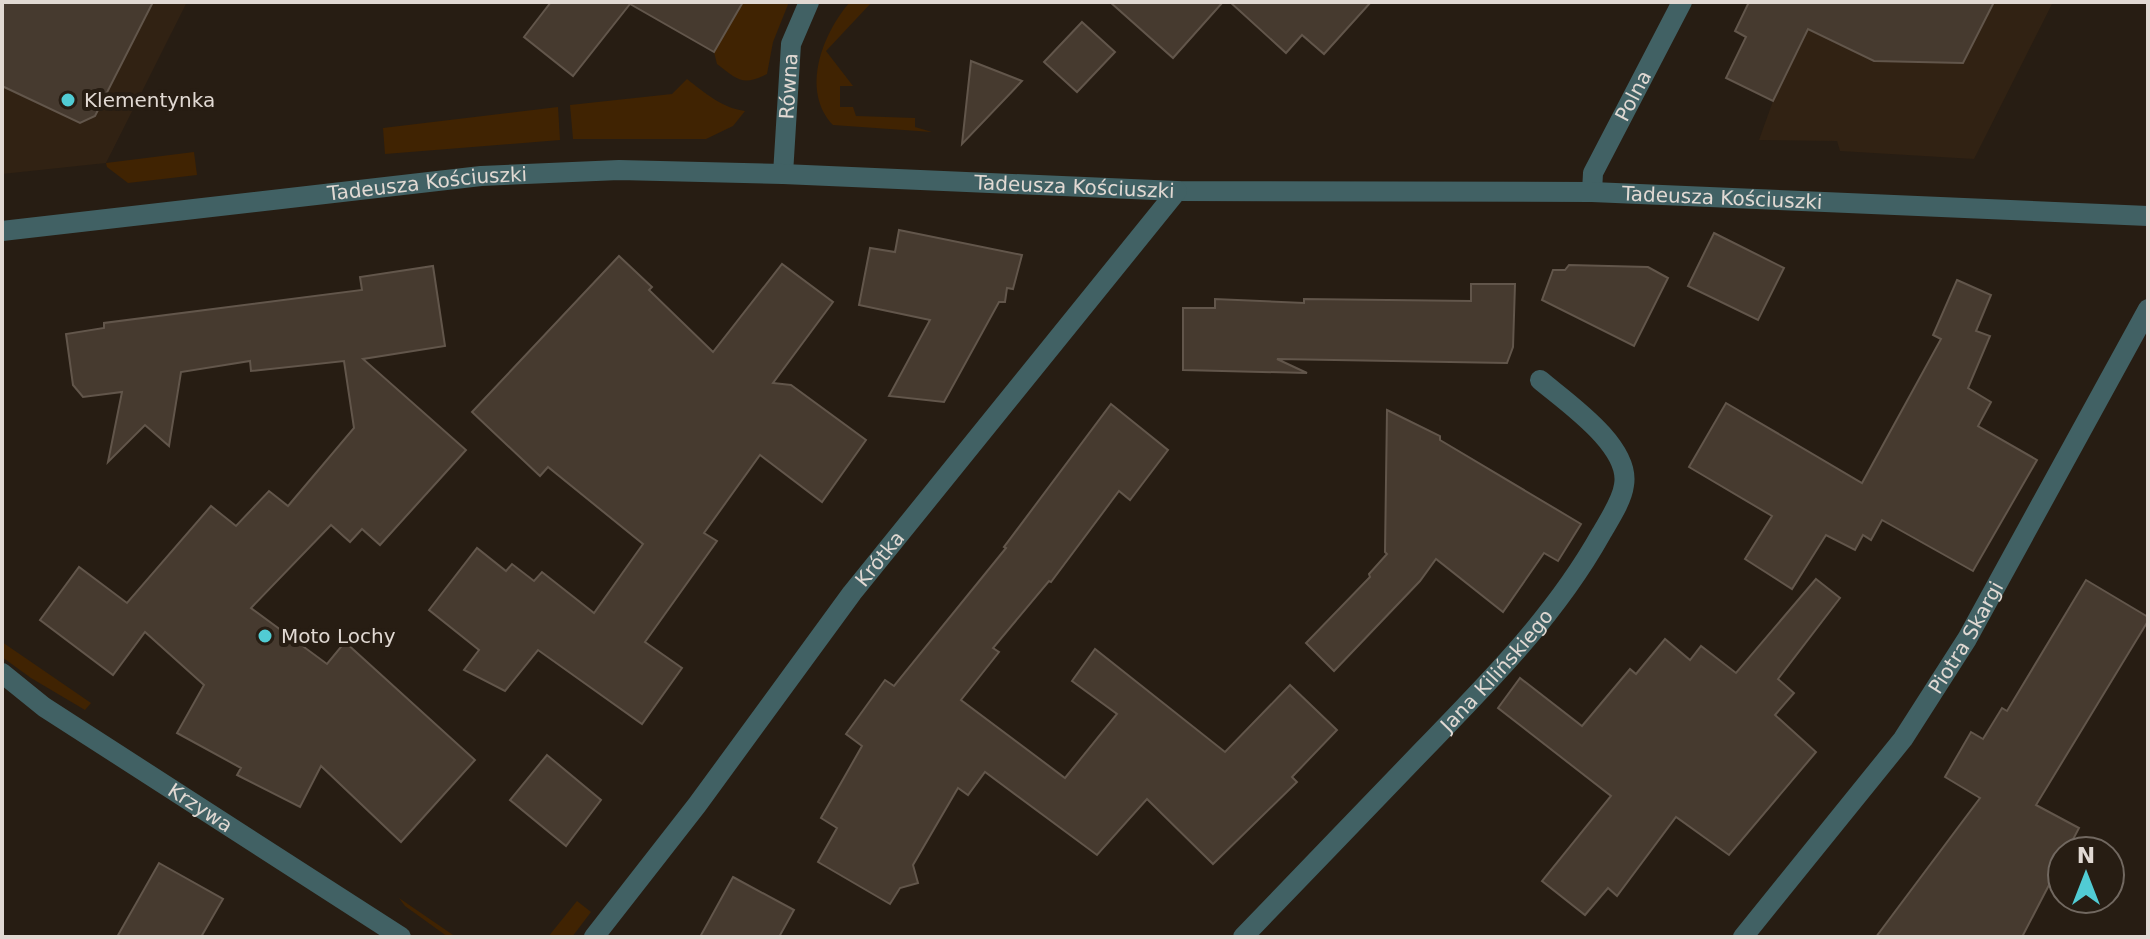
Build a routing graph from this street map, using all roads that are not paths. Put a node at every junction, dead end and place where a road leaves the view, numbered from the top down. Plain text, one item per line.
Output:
1 (809, 2) edge
2 (1682, 2) edge
3 (783, 174) junction
4 (1177, 191) junction
5 (1592, 192) junction
6 (2148, 216) edge
7 (2, 231) edge
8 (2148, 309) edge
9 (1540, 380) dead end
10 (2, 673) edge
11 (401, 937) edge
12 (594, 937) edge
13 (1243, 937) edge
14 (1743, 937) edge

1 - 3 street, Równa
2 - 5 street, Polna
3 - 4 street, Tadeusza Kościuszki
3 - 7 street, Tadeusza Kościuszki
4 - 5 street, Tadeusza Kościuszki
4 - 12 street, Krótka
5 - 6 street, Tadeusza Kościuszki
8 - 14 street, Piotra Skargi
9 - 13 street, Jana Kilińskiego
10 - 11 street, Krzywa

